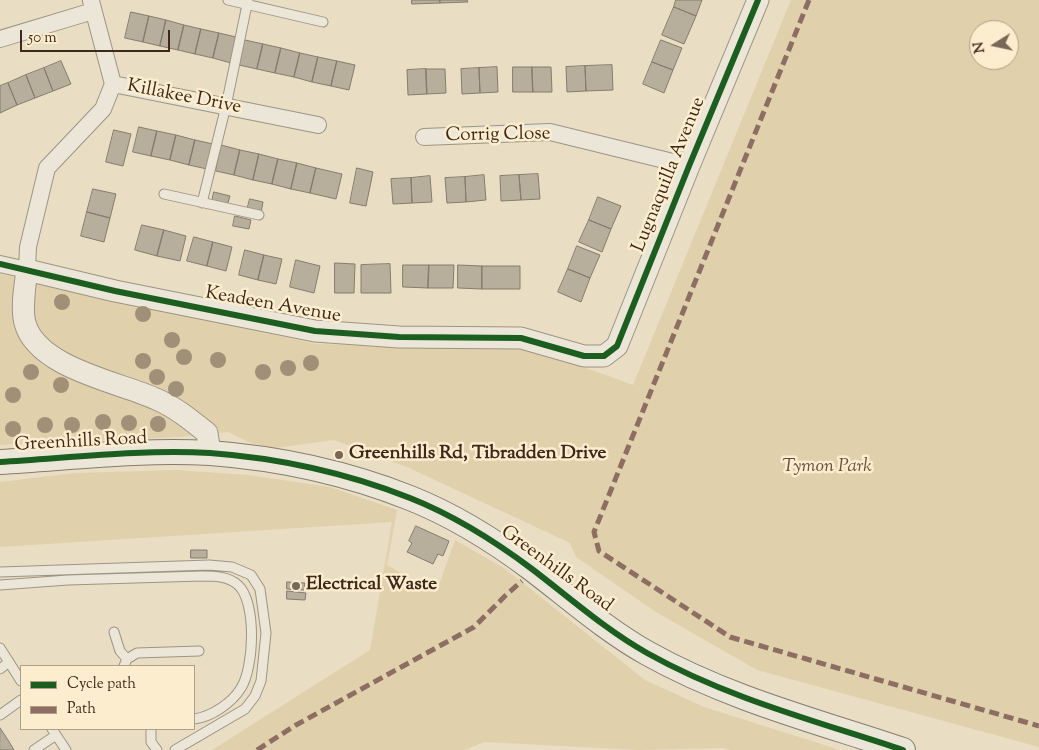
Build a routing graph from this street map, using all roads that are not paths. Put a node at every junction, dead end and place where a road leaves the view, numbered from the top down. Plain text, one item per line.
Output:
1 (228, 0) edge
2 (758, 0) edge
3 (248, 2) edge
4 (92, 5) edge
5 (323, 22) dead end
6 (0, 39) edge
7 (112, 84) junction
8 (226, 106) junction
9 (318, 124) dead end
10 (424, 137) dead end
11 (689, 166) junction
12 (164, 194) dead end
13 (202, 203) junction
14 (259, 215) dead end
15 (0, 264) edge
16 (27, 270) junction
17 (604, 356) joint
18 (210, 453) junction
19 (0, 462) edge
20 (0, 572) edge
21 (0, 585) edge
22 (114, 632) dead end
23 (0, 648) edge
24 (198, 650) dead end
25 (9, 662) junction
26 (125, 663) edge
27 (0, 669) edge
28 (20, 679) edge
29 (20, 701) edge
30 (0, 715) edge
31 (195, 719) edge
32 (151, 730) edge
33 (54, 731) edge
34 (34, 750) edge
35 (66, 750) edge
36 (157, 750) edge
37 (175, 750) edge
38 (903, 750) edge

1 - 3 lane
2 - 11 street, Lugnaquilla Avenue
3 - 5 lane
3 - 8 lane
4 - 6 street
4 - 7 street
7 - 8 street, Killakee Drive
7 - 16 street, Killakee Drive
8 - 9 street, Killakee Drive
8 - 13 lane
10 - 11 street, Corrig Close
11 - 17 street, Lugnaquilla Avenue
12 - 13 lane
13 - 14 lane
15 - 16 street, Keadeen Avenue
16 - 17 street, Keadeen Avenue
16 - 18 street
18 - 19 main road, Greenhills Road
18 - 38 main road, Greenhills Road
20 - 37 lane
21 - 31 lane
22 - 26 lane
23 - 25 lane
24 - 26 lane
25 - 27 lane
25 - 28 lane
29 - 30 lane
32 - 36 lane
33 - 34 lane
33 - 35 lane

